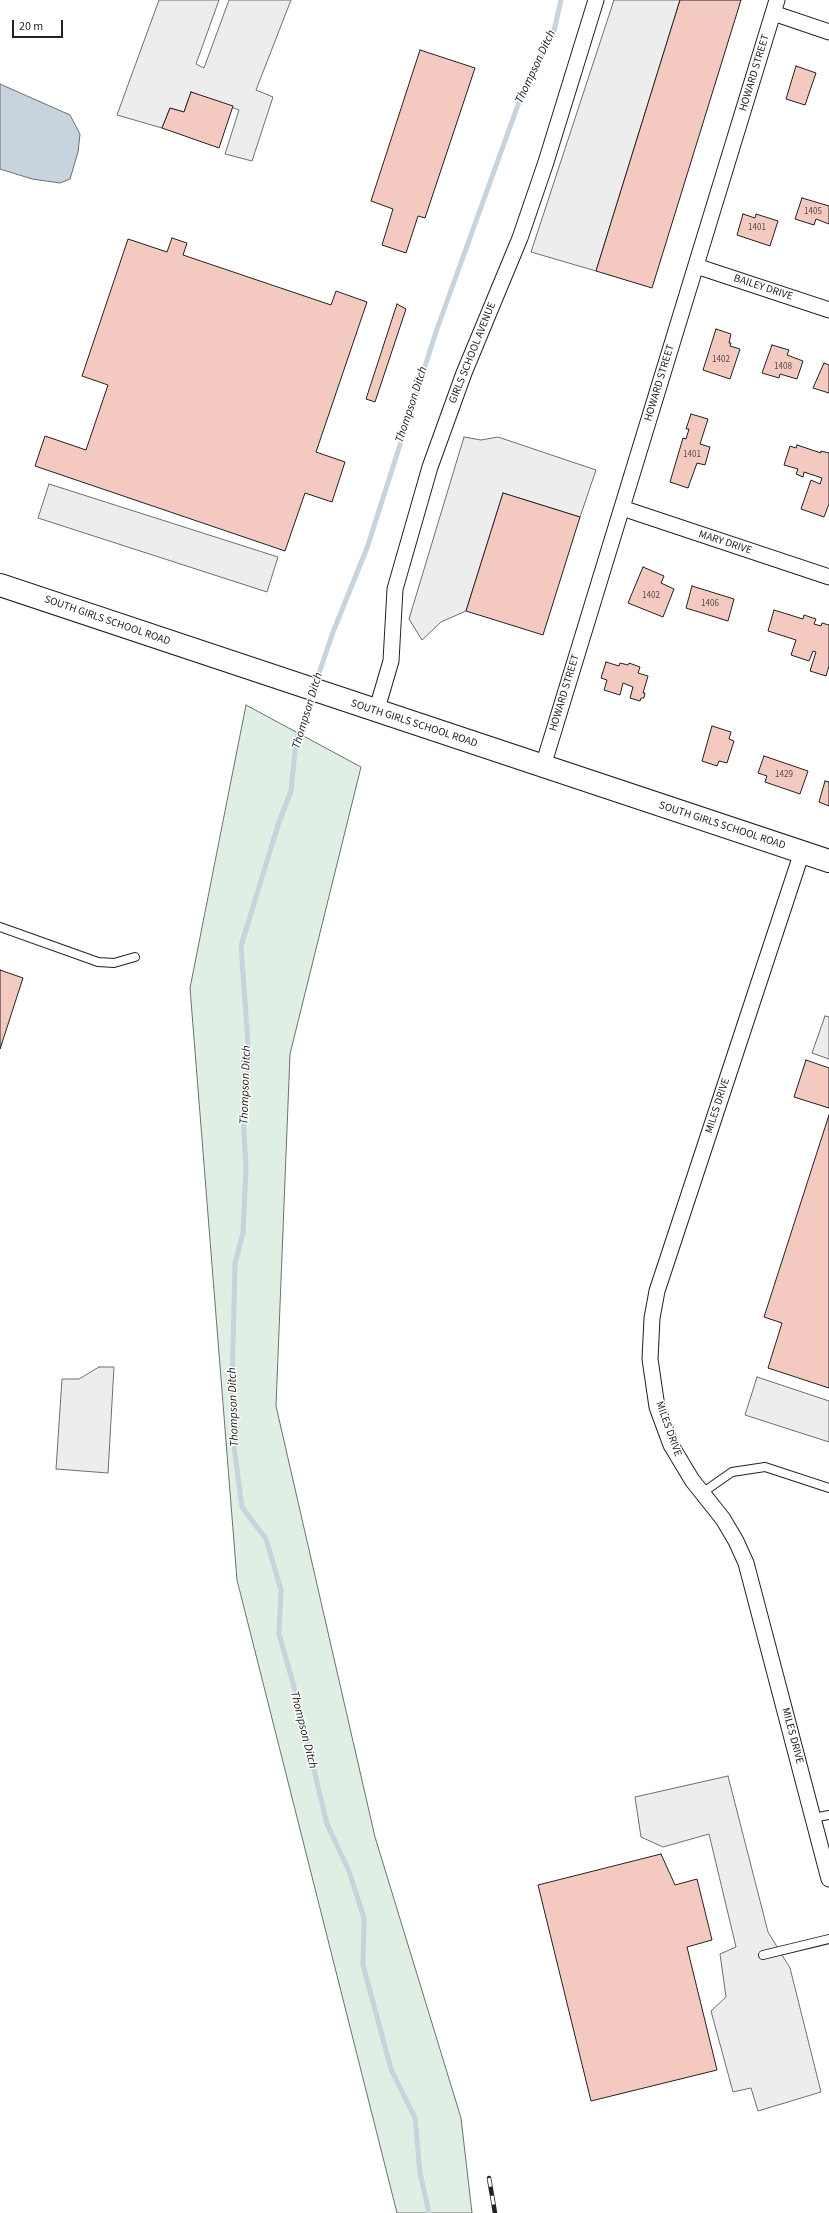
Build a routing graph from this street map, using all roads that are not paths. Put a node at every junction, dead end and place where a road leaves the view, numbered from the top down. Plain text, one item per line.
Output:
1 (596, 0) edge
2 (775, 7) edge
3 (829, 32) edge
4 (696, 266) junction
5 (829, 310) edge
6 (622, 508) junction
7 (829, 577) edge
8 (0, 586) edge
9 (376, 712) junction
10 (543, 766) junction
11 (802, 852) junction
12 (829, 861) edge
13 (0, 927) edge
14 (135, 957) dead end
15 (829, 1488) edge
16 (702, 1493) junction
17 (829, 1815) edge
18 (813, 1818) junction
19 (829, 1879) edge
20 (829, 1939) edge
21 (763, 1955) dead end

1 - 9 street, GIRLS SCHOOL AVENUE
2 - 3 street
2 - 4 street, HOWARD STREET
4 - 5 street, BAILEY DRIVE
4 - 6 street, HOWARD STREET
6 - 7 street, MARY DRIVE
6 - 10 street, HOWARD STREET
8 - 9 main road, SOUTH GIRLS SCHOOL ROAD
9 - 10 main road, SOUTH GIRLS SCHOOL ROAD
10 - 11 main road, SOUTH GIRLS SCHOOL ROAD
11 - 12 main road, SOUTH GIRLS SCHOOL ROAD
11 - 16 street, MILES DRIVE
13 - 14 lane
15 - 16 lane
16 - 18 street, MILES DRIVE
17 - 18 lane
18 - 19 street, MILES DRIVE
20 - 21 lane

